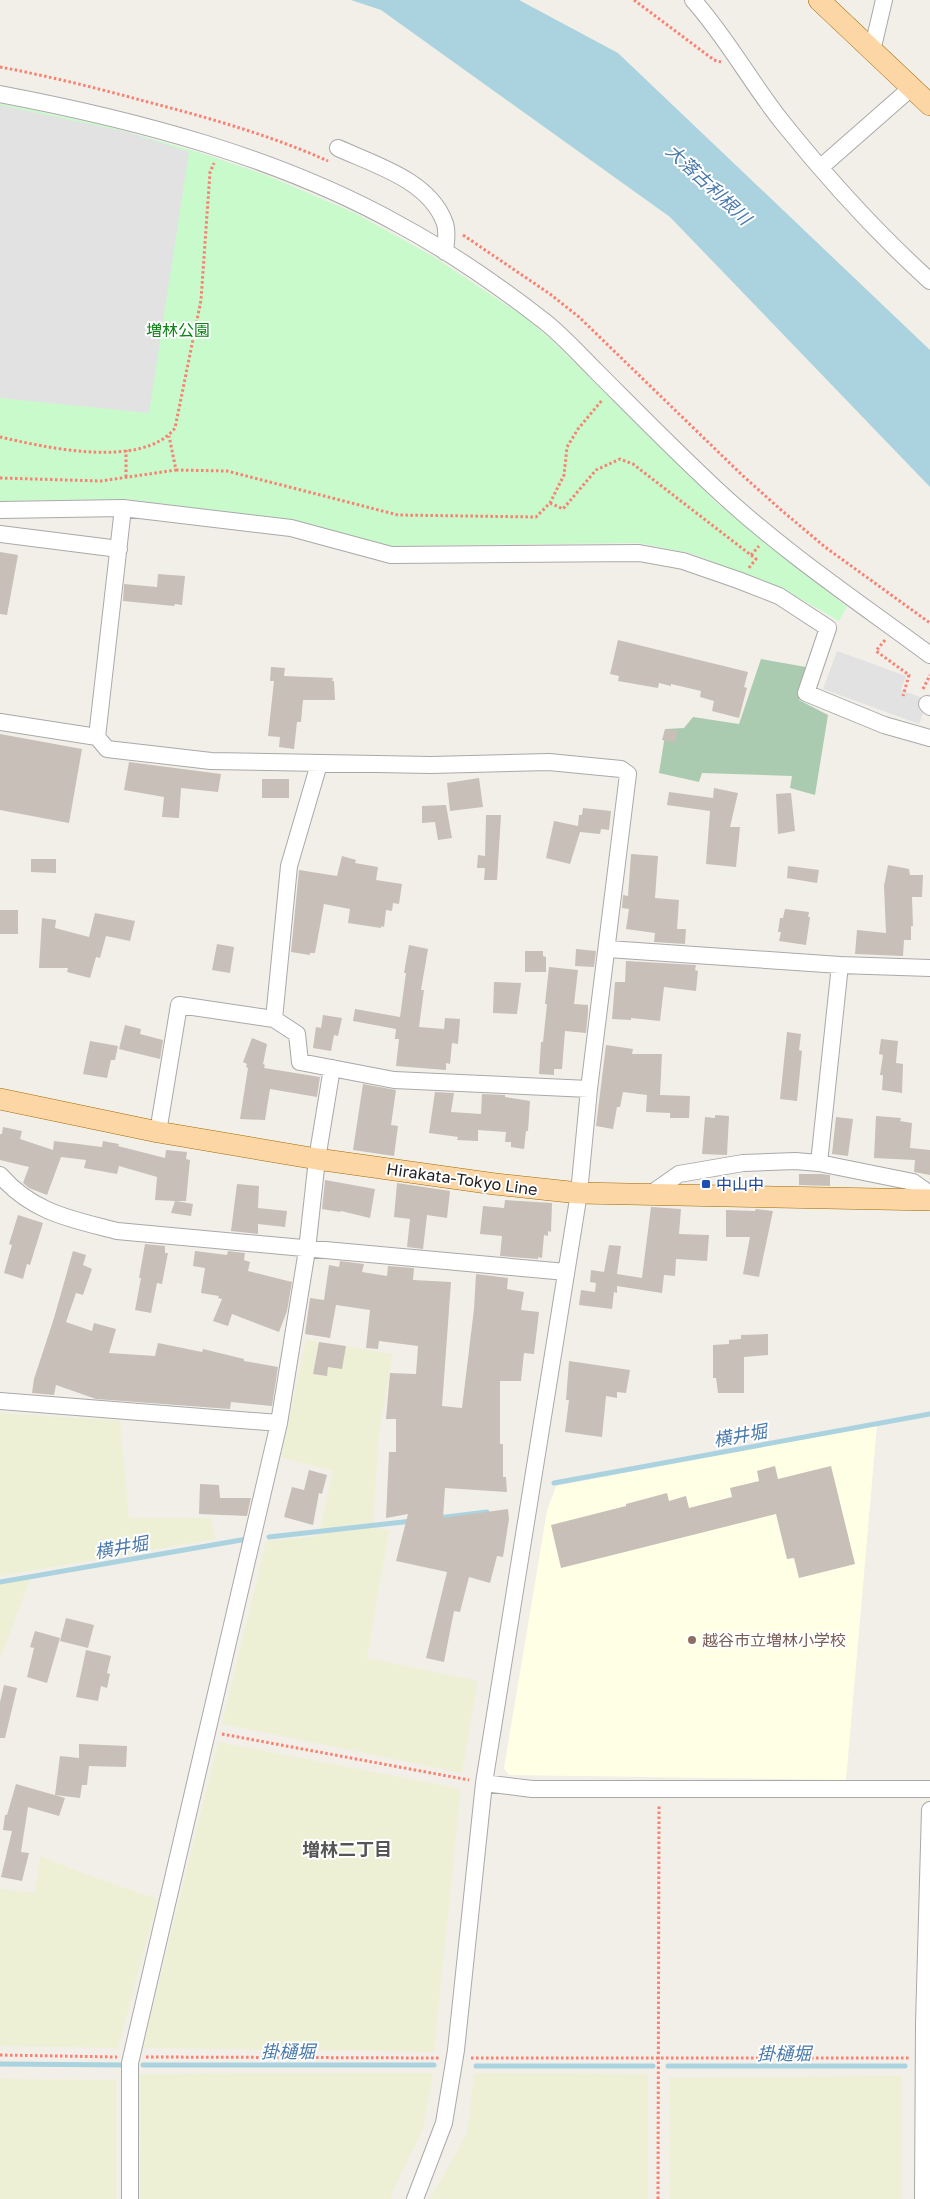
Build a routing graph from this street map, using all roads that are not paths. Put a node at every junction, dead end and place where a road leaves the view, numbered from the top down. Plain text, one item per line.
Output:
1 (693, 0) edge
2 (819, 0) edge
3 (884, 0) edge
4 (872, 51) junction
5 (911, 88) junction
6 (0, 94) edge
7 (930, 105) edge
8 (338, 148) dead end
9 (821, 167) junction
10 (445, 252) junction
11 (930, 281) edge
12 (123, 508) junction
13 (0, 510) edge
14 (0, 534) edge
15 (118, 549) junction
16 (930, 655) edge
17 (0, 722) edge
18 (97, 737) junction
19 (930, 738) edge
20 (319, 764) junction
21 (608, 949) junction
22 (840, 965) junction
23 (930, 968) edge
24 (274, 1019) junction
25 (332, 1068) junction
26 (589, 1089) junction
27 (0, 1099) edge
28 (158, 1132) junction
29 (317, 1159) junction
30 (819, 1163) junction
31 (0, 1175) edge
32 (579, 1193) junction
33 (649, 1194) junction
34 (930, 1194) edge
35 (930, 1200) edge
36 (307, 1250) junction
37 (566, 1272) junction
38 (0, 1401) edge
39 (279, 1423) junction
40 (484, 1783) junction
41 (930, 1789) edge
42 (930, 1810) edge
43 (130, 2199) edge
44 (415, 2199) edge
45 (923, 2199) edge

1 - 9 street
2 - 4 main road
3 - 4 street
4 - 5 main road
5 - 7 main road
5 - 9 street
6 - 10 street
8 - 10 street
9 - 11 street
10 - 16 street
12 - 13 street
12 - 15 street
12 - 19 street
14 - 15 street
15 - 18 street
17 - 18 street
18 - 20 street
20 - 21 street
20 - 24 street
21 - 22 street
21 - 26 street
22 - 23 street
22 - 30 street
24 - 25 street
24 - 28 street
25 - 26 street
25 - 29 street
26 - 32 street
27 - 28 main road, Hirakata-Tokyo Line
28 - 29 main road, Hirakata-Tokyo Line
29 - 32 main road, Hirakata-Tokyo Line
29 - 36 street
30 - 33 street
30 - 34 street
31 - 36 street
32 - 33 main road, Hirakata-Tokyo Line
32 - 37 street
33 - 35 main road, Hirakata-Tokyo Line
36 - 37 street
36 - 39 street
37 - 40 street
38 - 39 street
39 - 43 street
40 - 41 street
40 - 44 street
42 - 45 street

